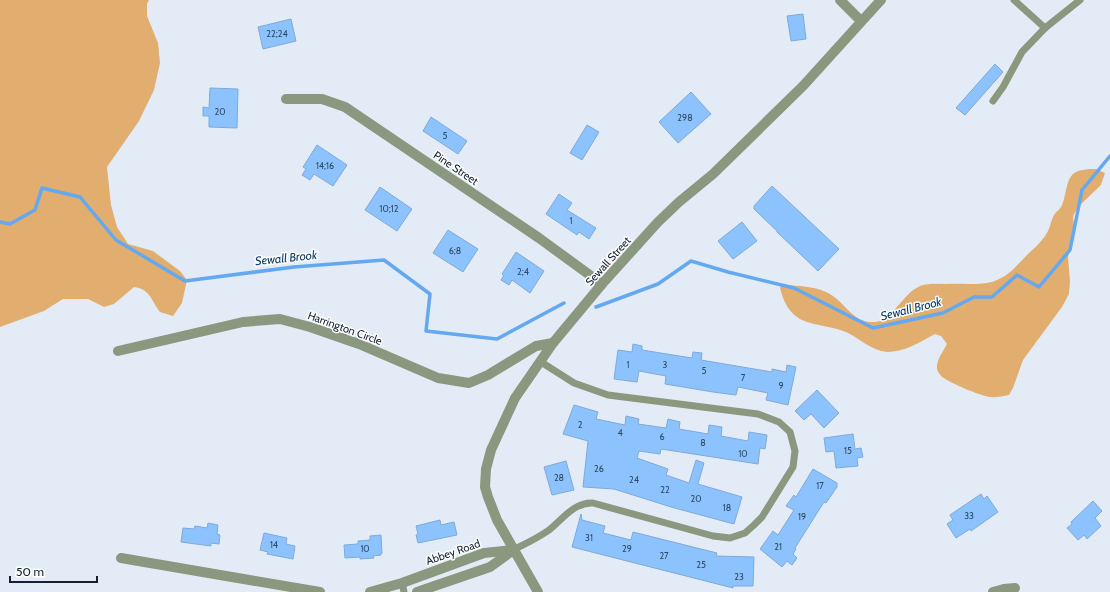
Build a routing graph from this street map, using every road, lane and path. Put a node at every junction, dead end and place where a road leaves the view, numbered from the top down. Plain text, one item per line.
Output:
1 (840, 0) edge
2 (881, 0) edge
3 (1014, 0) edge
4 (1080, 0) edge
5 (861, 21) junction
6 (1045, 28) junction
7 (286, 99) dead end
8 (993, 101) dead end
9 (602, 284) junction
10 (553, 344) junction
11 (118, 351) dead end
12 (541, 362) junction
13 (514, 550) junction
14 (121, 558) dead end
15 (455, 564) junction
16 (460, 577) junction
17 (403, 587) edge
18 (1014, 588) dead end
19 (320, 592) edge
20 (370, 592) edge
21 (417, 592) edge
22 (538, 592) edge
23 (993, 592) edge

1 - 5 street
2 - 5 street, Sewall Street
3 - 6 lane
4 - 6 lane
5 - 9 street, Sewall Street
6 - 8 lane
7 - 9 street, Pine Street
9 - 10 street, Sewall Street
10 - 11 street, Harrington Circle
10 - 12 street, Sewall Street
12 - 13 street, Sewall Street
12 - 13 lane
13 - 15 street, Abbey Road
13 - 16 street
13 - 22 street, Sewall Street
14 - 19 street
15 - 16 lane
15 - 17 street, Abbey Road
16 - 21 street
17 - 20 street, Abbey Road
18 - 23 street

